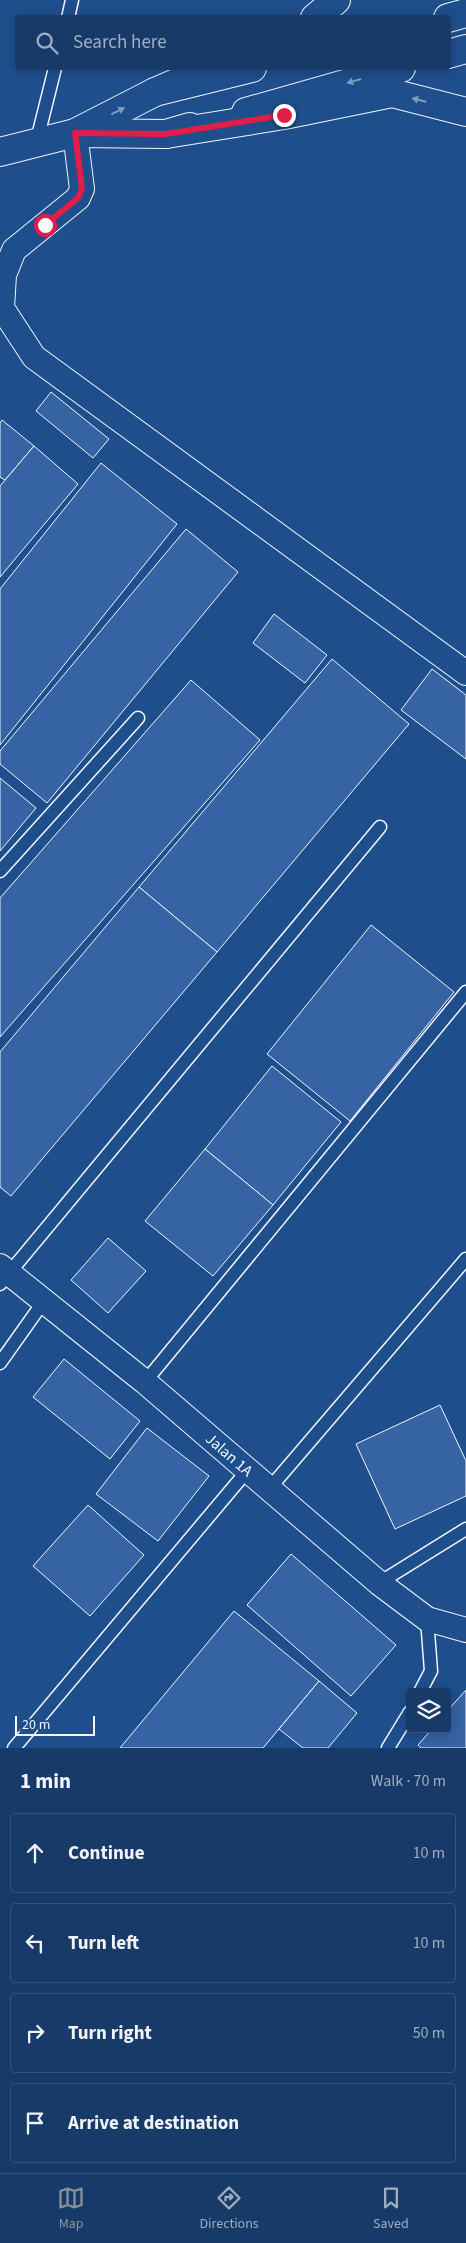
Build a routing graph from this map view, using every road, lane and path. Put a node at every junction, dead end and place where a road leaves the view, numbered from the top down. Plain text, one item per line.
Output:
1 (72, 0) edge
2 (336, 0) edge
3 (466, 13) edge
4 (69, 15) edge
5 (318, 15) edge
6 (451, 17) edge
7 (466, 49) edge
8 (451, 53) edge
9 (54, 70) edge
10 (205, 70) edge
11 (244, 70) edge
12 (394, 70) edge
13 (155, 92) junction
14 (466, 112) edge
15 (75, 133) junction
16 (166, 134) junction
17 (36, 144) junction
18 (0, 152) edge
19 (466, 673) edge
20 (138, 718) dead end
21 (380, 827) dead end
22 (0, 871) edge
23 (466, 992) edge
24 (466, 1259) edge
25 (3, 1274) edge
26 (44, 1301) junction
27 (0, 1363) edge
28 (145, 1382) junction
29 (247, 1471) junction
30 (269, 1489) junction
31 (466, 1529) edge
32 (380, 1583) junction
33 (427, 1620) junction
34 (466, 1630) edge
35 (422, 1688) edge
36 (406, 1719) edge
37 (14, 1748) edge
38 (388, 1748) edge

1 - 4 lane
2 - 5 street
3 - 6 street
7 - 8 street
9 - 17 lane
10 - 13 street
11 - 13 street
12 -> 16 street
15 -> 13 street
14 -> 16 street
15 - 16 street
15 - 17 street
15 - 19 street
17 - 18 street
20 - 22 lane
21 - 25 lane
23 - 28 lane
24 - 30 lane
25 - 26 street, Jalan 1A
26 - 27 lane
26 - 28 street, Jalan 1A
28 - 29 street, Jalan 1A
29 - 30 street, Jalan 1A
29 - 37 lane
30 - 32 street, Jalan 1A
31 - 32 lane
32 - 33 street, Jalan 1A
33 - 34 street, Jalan 1A
33 - 35 lane
36 - 38 lane

